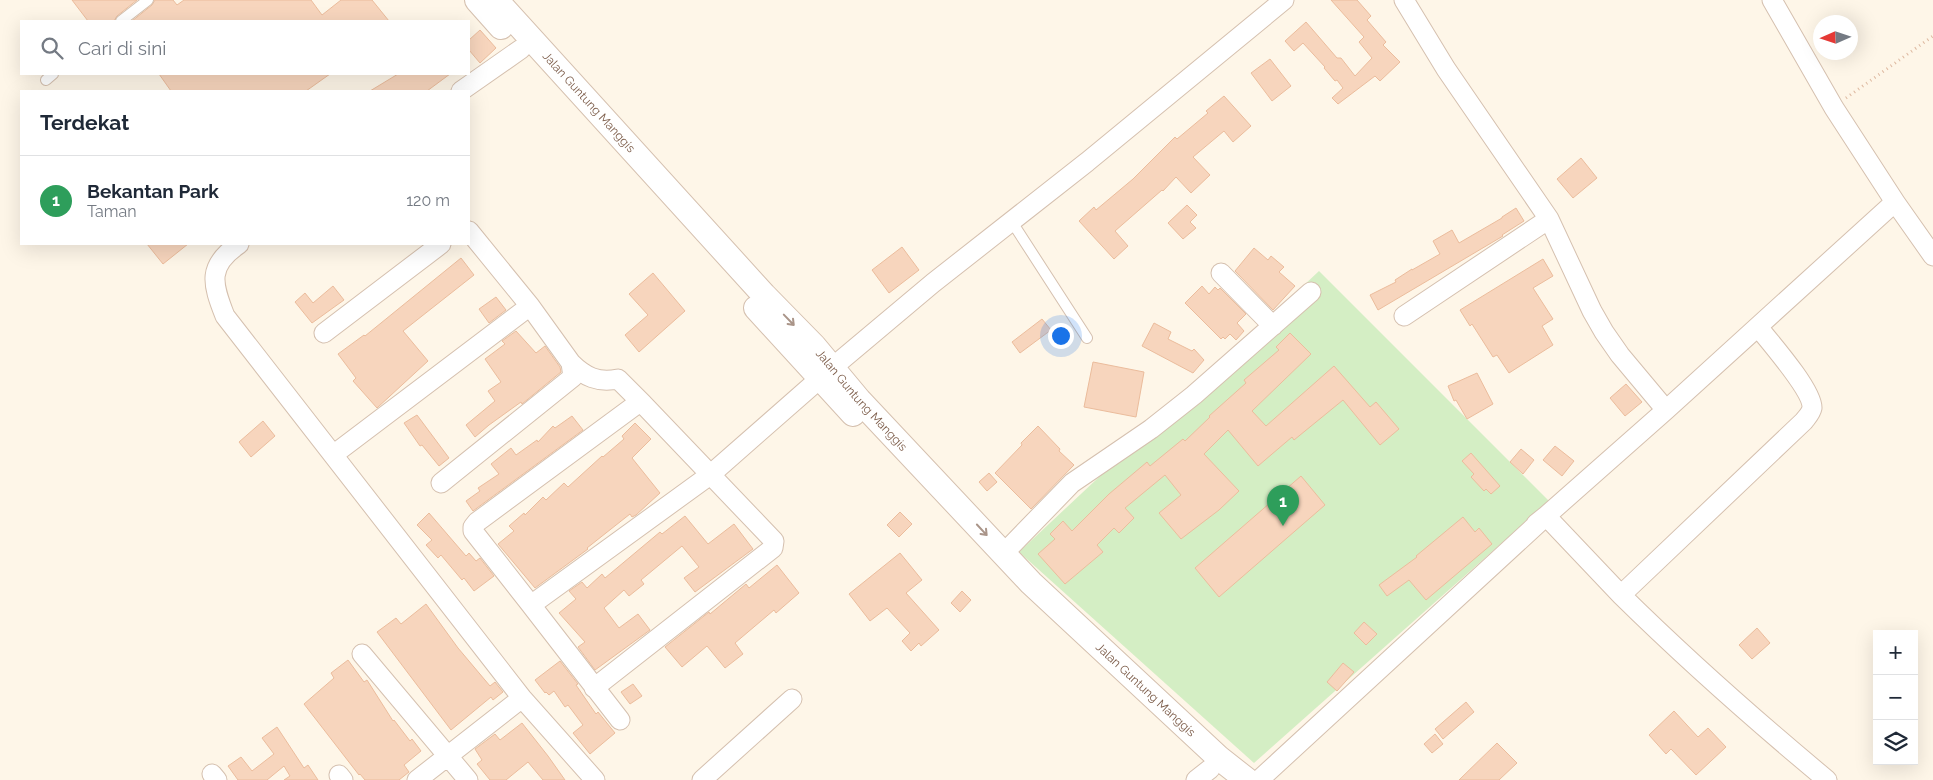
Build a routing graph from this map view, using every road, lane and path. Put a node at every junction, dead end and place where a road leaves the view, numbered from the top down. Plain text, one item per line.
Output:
1 (148, 0) edge
2 (477, 0) edge
3 (496, 0) edge
4 (1284, 0) edge
5 (1404, 0) edge
6 (1772, 0) edge
7 (122, 20) edge
8 (1933, 36) edge
9 (521, 49) junction
10 (462, 90) edge
11 (1834, 108) junction
12 (1895, 202) junction
13 (1549, 219) junction
14 (1012, 222) junction
15 (470, 232) edge
16 (238, 245) edge
17 (440, 245) edge
18 (1933, 256) edge
19 (1221, 273) dead end
20 (1311, 292) dead end
21 (530, 306) junction
22 (1404, 316) dead end
23 (1273, 326) junction
24 (1758, 327) junction
25 (324, 333) dead end
26 (1087, 338) dead end
27 (572, 362) junction
28 (827, 373) junction
29 (643, 404) junction
30 (1666, 410) junction
31 (332, 455) junction
32 (710, 475) junction
33 (441, 483) dead end
34 (1546, 516) junction
35 (1003, 554) junction
36 (1621, 595) junction
37 (531, 605) junction
38 (1050, 610) junction
39 (362, 654) dead end
40 (594, 688) junction
41 (522, 698) junction
42 (792, 699) dead end
43 (620, 720) dead end
44 (447, 756) junction
45 (1210, 776) edge
46 (417, 780) edge
47 (468, 780) edge
48 (595, 780) edge
49 (702, 780) edge
50 (1248, 780) edge
51 (1259, 780) edge
52 (1827, 780) edge

1 - 7 lane
2 - 9 street, Jalan Guntung Manggis
3 -> 28 street, Jalan Guntung Manggis
4 - 14 street
5 - 13 street
6 - 11 street
8 - 11 path
9 - 10 street
9 - 28 street, Jalan Guntung Manggis
11 - 12 street
12 - 18 street
12 - 24 street
13 - 22 street
13 - 30 street
14 - 26 lane
14 - 28 street
15 - 21 street
16 - 31 street
17 - 25 street
19 - 23 street
20 - 23 street
21 - 27 street
21 - 31 street
23 - 35 street
24 - 30 street
24 - 36 street
27 - 29 street
27 - 33 street
28 - 32 street
28 -> 35 street, Jalan Guntung Manggis
28 - 38 street, Jalan Guntung Manggis
29 - 32 street
29 - 37 street
30 - 34 street
31 - 41 street
32 - 37 street
32 - 40 street
34 - 36 street
34 - 50 street
34 - 51 street
35 - 38 street, Jalan Guntung Manggis
36 - 52 street
37 - 40 street
38 - 45 street, Jalan Guntung Manggis
38 - 50 street, Jalan Guntung Manggis
39 - 44 street
40 - 43 street
41 - 44 street
41 - 48 street
42 - 49 street
44 - 46 street
44 - 47 street

